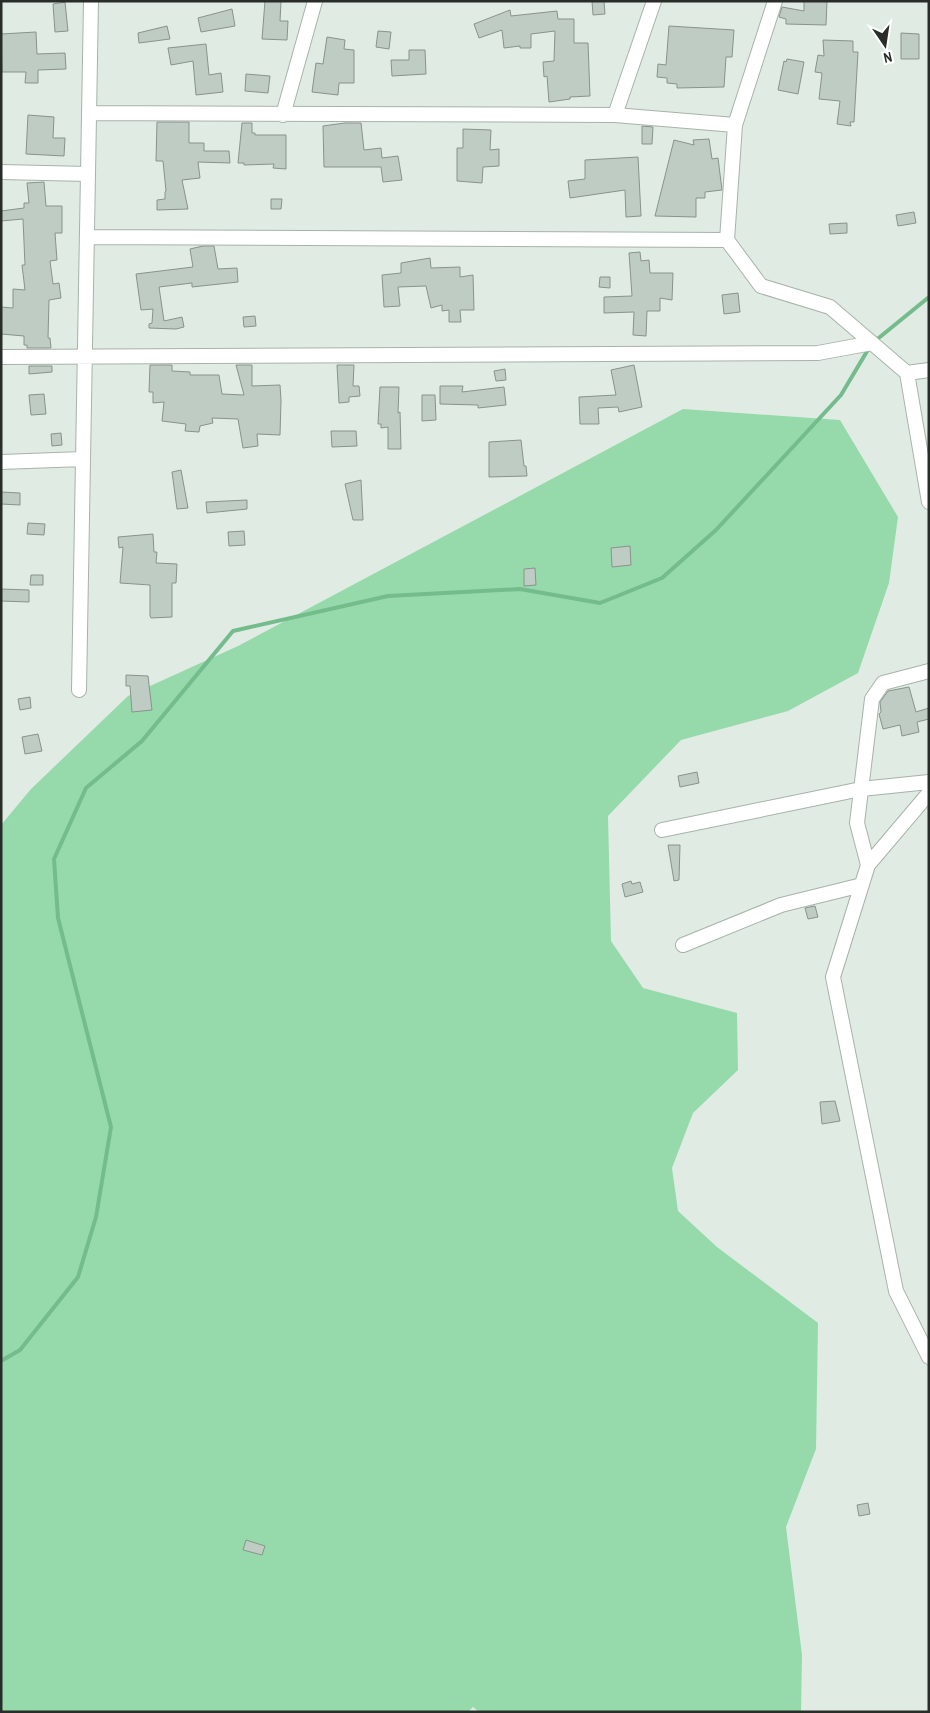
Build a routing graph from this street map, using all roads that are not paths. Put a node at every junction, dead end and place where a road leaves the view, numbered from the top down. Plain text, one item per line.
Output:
1 (91, 1) edge
2 (315, 1) edge
3 (654, 1) edge
4 (775, 1) edge
5 (89, 113) junction
6 (615, 114) junction
7 (283, 115) junction
8 (735, 125) junction
9 (1, 172) edge
10 (88, 174) junction
11 (87, 237) junction
12 (727, 240) junction
13 (872, 344) junction
14 (85, 356) junction
15 (1, 357) edge
16 (929, 370) edge
17 (906, 374) junction
18 (83, 459) junction
19 (1, 462) edge
20 (926, 466) edge
21 (929, 502) edge
22 (929, 671) edge
23 (79, 690) dead end
24 (929, 782) edge
25 (861, 788) junction
26 (929, 793) edge
27 (662, 830) dead end
28 (868, 865) junction
29 (862, 885) junction
30 (683, 945) dead end
31 (929, 1357) edge

1 - 5 street
2 - 7 street
3 - 6 street
4 - 8 street
5 - 7 street
5 - 10 street
6 - 7 street
6 - 8 street
8 - 12 street
9 - 10 street
10 - 11 street
11 - 12 street
11 - 14 street
12 - 13 street
13 - 14 street
13 - 17 street
14 - 15 street
14 - 18 street
16 - 17 street
17 - 20 street
18 - 19 street
18 - 23 street
20 - 21 street
22 - 25 street
24 - 25 street
25 - 27 street
25 - 28 street
26 - 28 street
28 - 29 street
29 - 30 street
29 - 31 street

